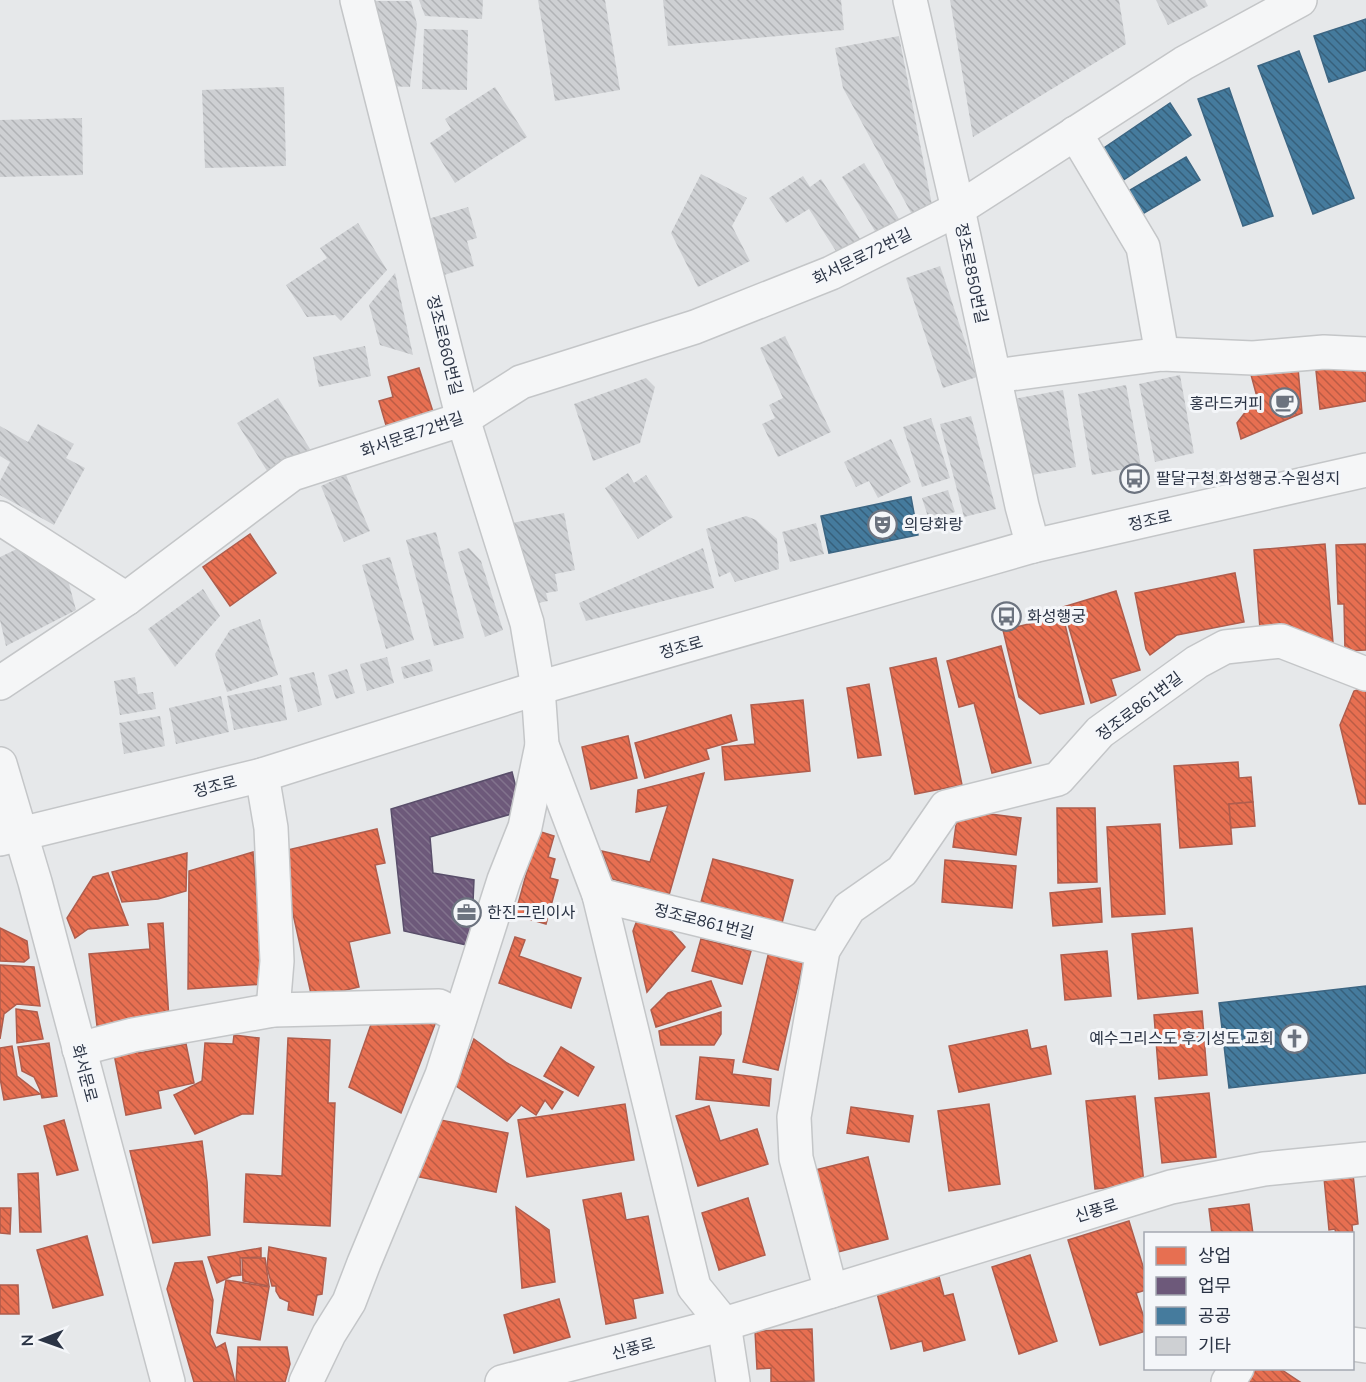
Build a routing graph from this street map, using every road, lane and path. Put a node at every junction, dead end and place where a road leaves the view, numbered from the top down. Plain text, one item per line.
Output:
1 (357, 0) edge
2 (910, 0) edge
3 (1300, 0) edge
4 (1075, 133) junction
5 (958, 208) junction
6 (1162, 354) junction
7 (1366, 354) edge
8 (995, 376) junction
9 (463, 419) junction
10 (1366, 470) edge
11 (0, 518) edge
12 (1033, 546) junction
13 (126, 599) junction
14 (1366, 674) edge
15 (0, 683) edge
16 (538, 688) junction
17 (542, 745) junction
18 (0, 764) edge
19 (262, 775) junction
20 (11, 837) edge
21 (599, 896) junction
22 (823, 951) junction
23 (273, 1010) junction
24 (460, 1017) junction
25 (79, 1049) junction
26 (1366, 1159) edge
27 (831, 1291) junction
28 (724, 1324) junction
29 (168, 1382) edge
30 (306, 1382) edge
31 (502, 1382) edge
32 (733, 1382) edge

1 - 9 street, 정조로860번길
2 - 5 street, 정조로850번길
3 - 4 street, 화서문로72번길
4 - 5 street, 화서문로72번길
4 - 6 street
5 - 8 street, 정조로850번길
5 - 9 street, 화서문로72번길
6 - 7 street
6 - 8 street
8 - 12 street, 정조로850번길
9 - 13 street, 화서문로72번길
9 - 16 street, 정조로860번길
10 - 12 street, 정조로
11 - 13 street
12 - 16 street, 정조로
13 - 15 street, 화서문로72번길
14 - 22 street, 정조로861번길
16 - 17 street
16 - 19 street, 정조로
17 - 21 street
17 - 24 street
18 - 20 street, 화서문로
19 - 20 street, 정조로
19 - 23 street
20 - 25 street, 화서문로
21 - 22 street, 정조로861번길
21 - 28 street
22 - 27 street
23 - 24 street
23 - 25 street
24 - 30 street
25 - 29 street, 화서문로
26 - 27 street, 신풍로
27 - 28 street, 신풍로
28 - 31 street, 신풍로
28 - 32 street

